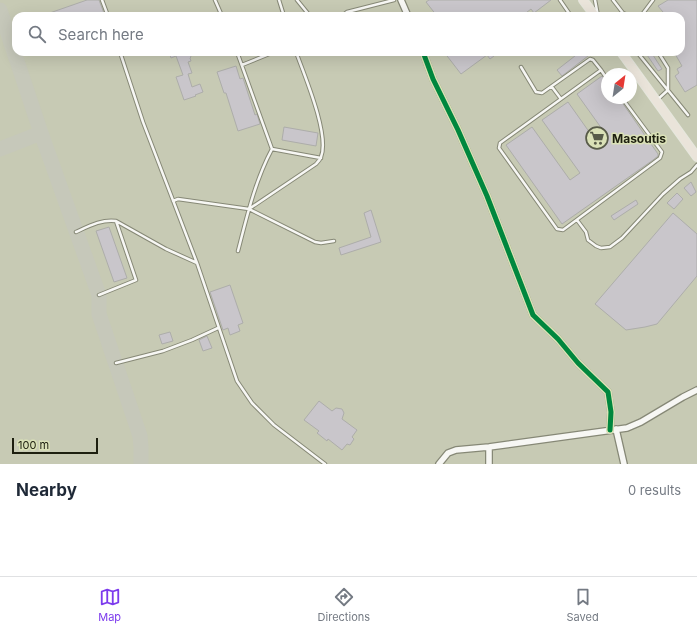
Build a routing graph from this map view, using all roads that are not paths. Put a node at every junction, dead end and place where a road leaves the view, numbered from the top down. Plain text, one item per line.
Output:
1 (102, 0) edge
2 (216, 0) edge
3 (279, 0) edge
4 (297, 0) edge
5 (394, 0) edge
6 (402, 0) edge
7 (560, 0) edge
8 (583, 0) edge
9 (595, 0) edge
10 (613, 0) edge
11 (653, 0) edge
12 (106, 12) edge
13 (220, 12) edge
14 (283, 12) edge
15 (307, 12) edge
16 (347, 12) edge
17 (406, 12) edge
18 (568, 12) edge
19 (592, 12) edge
20 (597, 12) edge
21 (622, 12) edge
22 (644, 12) edge
23 (121, 56) edge
24 (239, 56) edge
25 (264, 56) edge
26 (298, 56) edge
27 (425, 56) edge
28 (624, 56) edge
29 (640, 56) edge
30 (660, 56) edge
31 (242, 65) junction
32 (521, 67) dead end
33 (600, 70) joint
34 (552, 87) junction
35 (668, 90) junction
36 (561, 99) junction
37 (656, 100) junction
38 (626, 104) edge
39 (688, 115) dead end
40 (272, 149) junction
41 (697, 157) edge
42 (321, 158) junction
43 (697, 165) edge
44 (173, 201) junction
45 (249, 209) junction
46 (578, 220) junction
47 (116, 221) junction
48 (76, 232) dead end
49 (334, 240) dead end
50 (238, 251) dead end
51 (197, 264) junction
52 (99, 295) dead end
53 (218, 328) junction
54 (116, 363) dead end
55 (697, 390) edge
56 (613, 430) junction
57 (489, 447) junction
58 (325, 464) edge
59 (439, 464) edge
60 (489, 464) edge
61 (624, 464) edge

1 - 12 lane
2 - 13 lane
3 - 14 lane
4 - 15 lane
5 - 16 lane
6 - 17 street
7 - 18 lane
8 - 19 main road
9 - 20 lane
10 - 21 lane
11 - 22 lane
23 - 44 lane
24 - 31 lane
25 - 31 lane
26 - 42 lane
27 - 56 street
28 - 37 main road
29 - 35 lane
30 - 35 lane
31 - 40 lane
32 - 34 lane
33 - 34 lane
33 - 36 lane
34 - 36 lane
35 - 37 lane
35 - 39 lane
36 - 46 lane
37 - 41 main road
38 - 46 lane
40 - 42 lane
40 - 45 lane
42 - 45 lane
43 - 46 lane
44 - 45 lane
44 - 51 lane
45 - 49 lane
45 - 50 lane
47 - 48 lane
47 - 51 lane
47 - 52 lane
51 - 53 lane
53 - 54 lane
53 - 58 lane
55 - 56 street
56 - 57 street
56 - 61 street
57 - 59 street
57 - 60 street

